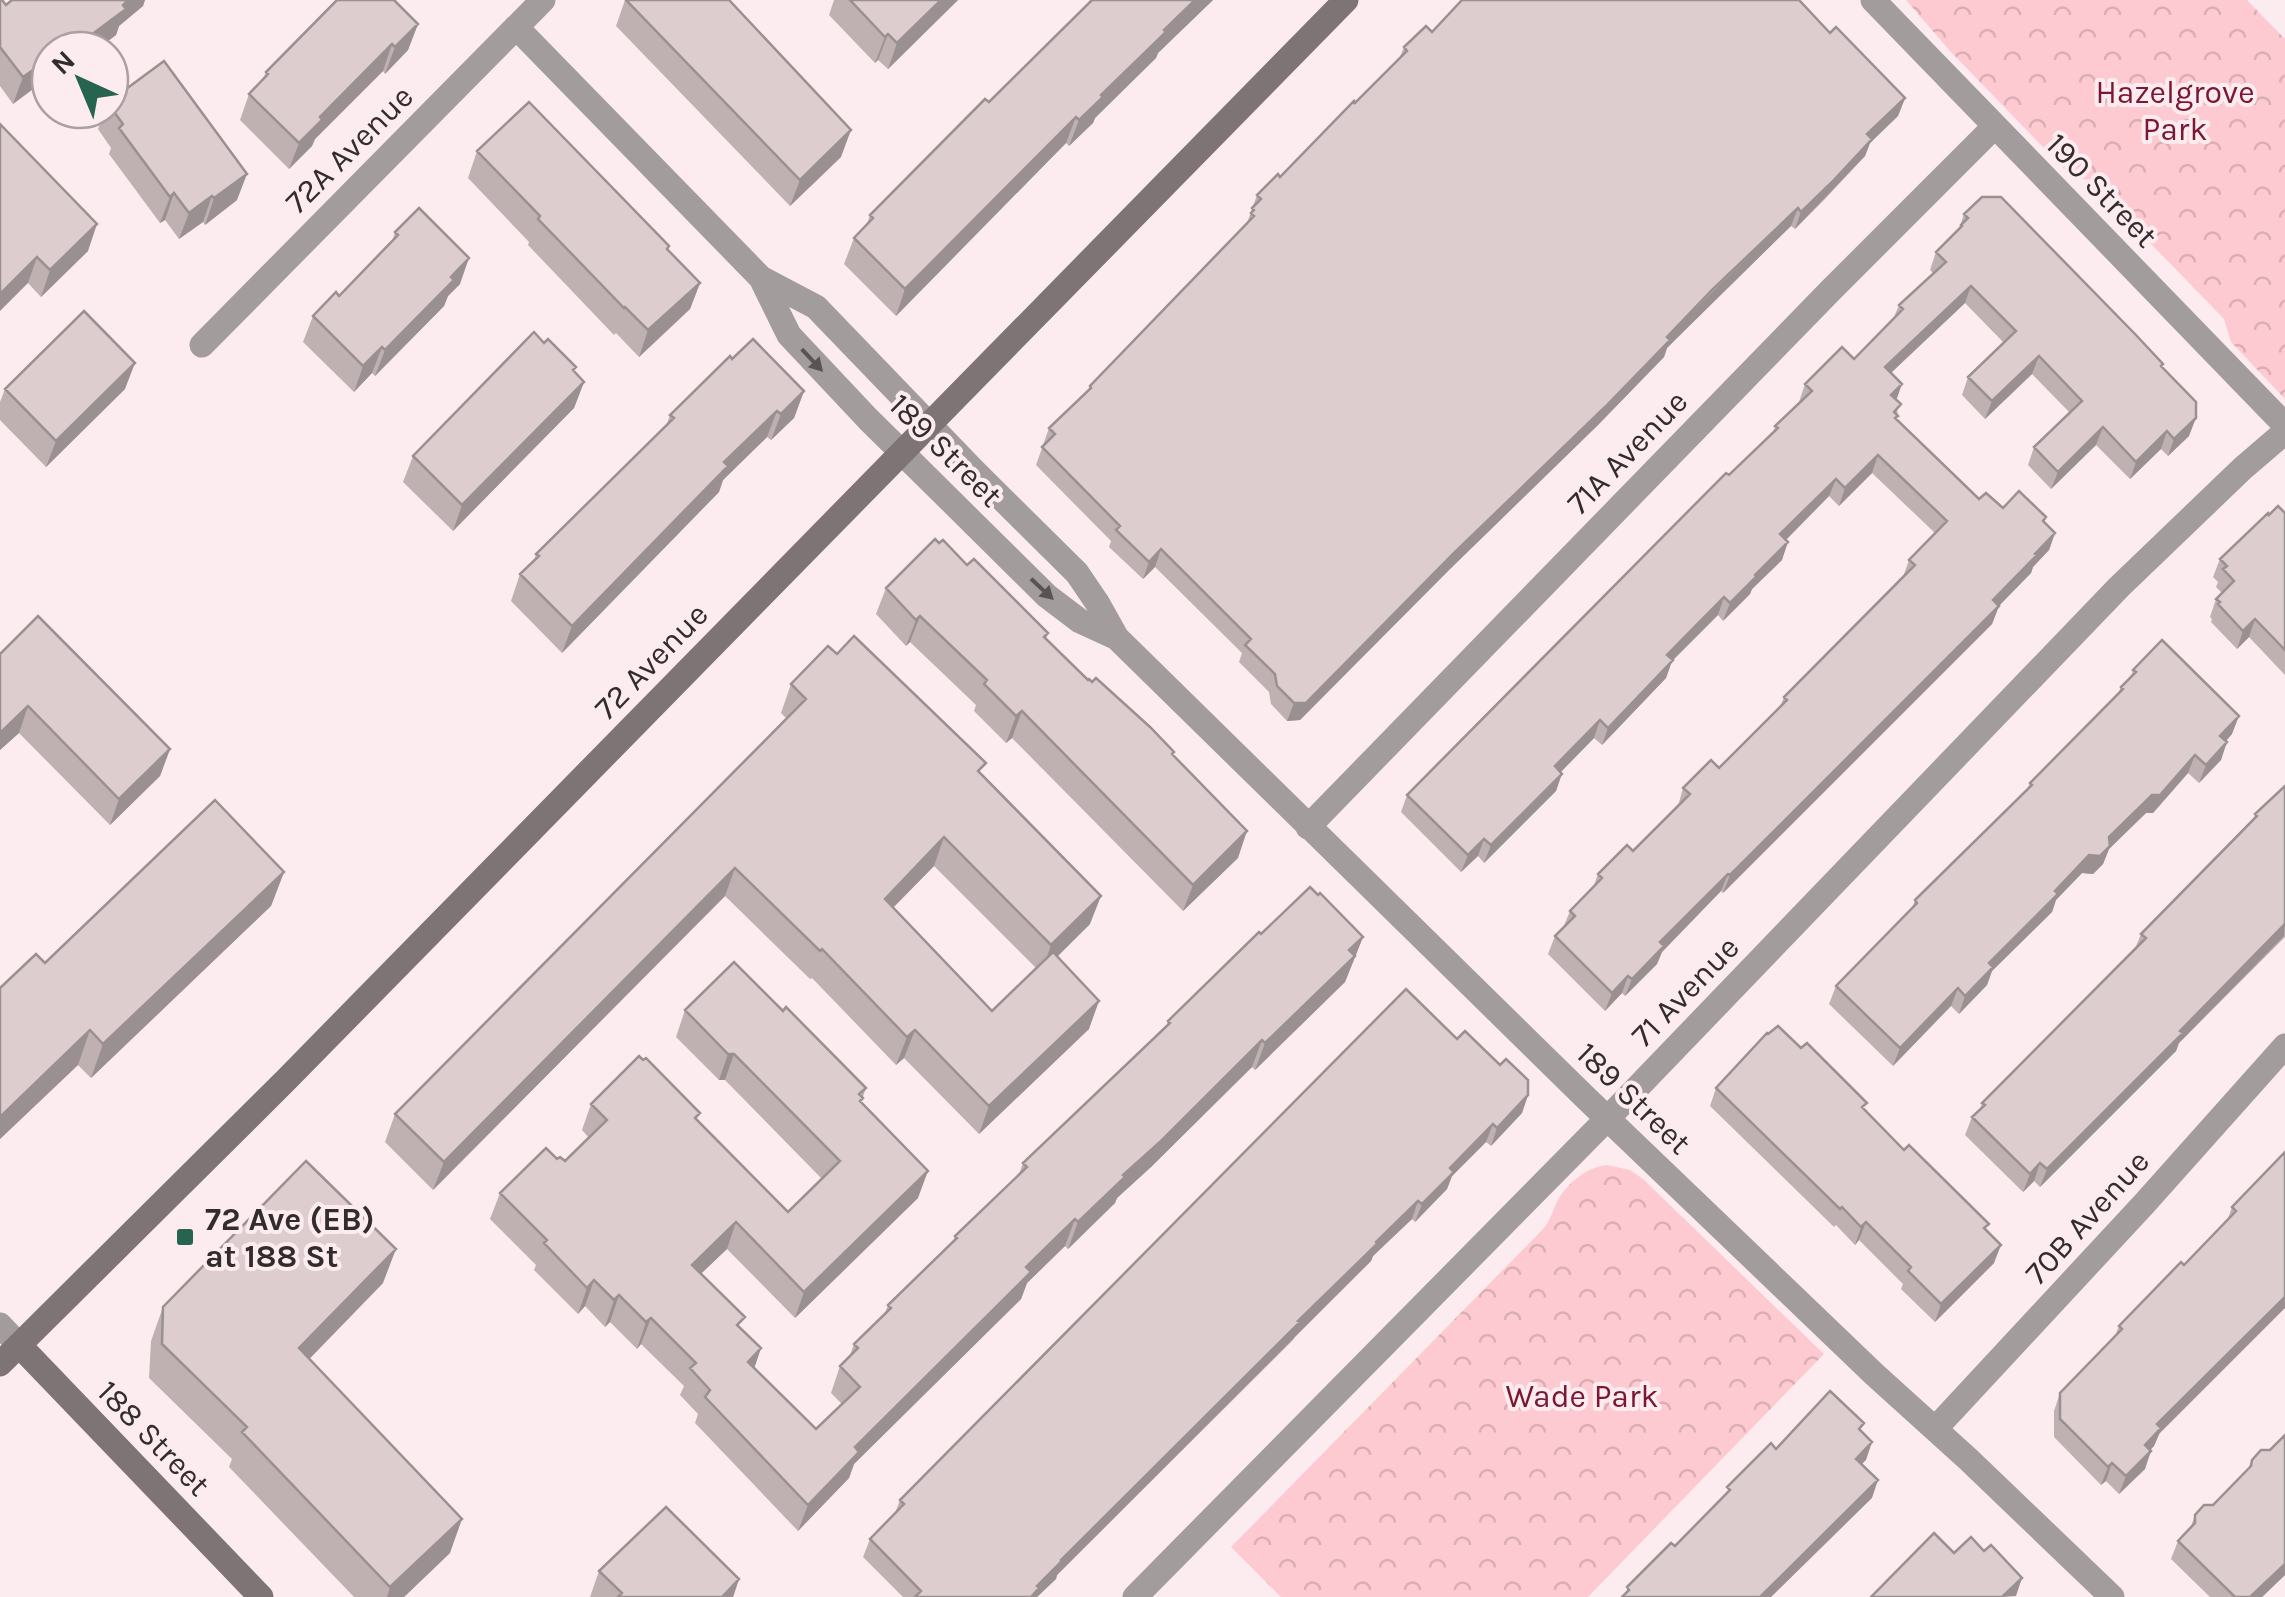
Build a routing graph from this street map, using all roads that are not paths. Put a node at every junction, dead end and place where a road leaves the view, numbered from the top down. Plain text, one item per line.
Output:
1 (543, 0) edge
2 (1346, 0) edge
3 (1873, 0) edge
4 (516, 27) junction
5 (1994, 126) junction
6 (761, 278) junction
7 (202, 345) dead end
8 (929, 424) junction
9 (2285, 429) edge
10 (901, 452) junction
11 (1117, 638) junction
12 (1308, 827) junction
13 (2285, 1046) edge
14 (1608, 1118) junction
15 (0, 1325) edge
16 (19, 1345) junction
17 (0, 1364) edge
18 (1935, 1429) junction
19 (261, 1597) edge
20 (1135, 1597) edge
21 (2112, 1597) edge

1 - 4 street, 72A Avenue
2 - 8 main road, 72 Avenue
3 - 5 street, 190 Street
4 - 6 street, 189 Street
4 - 7 street, 72A Avenue
5 - 9 street, 190 Street
5 - 12 street, 71A Avenue
6 - 8 street, 189 Street
6 -> 10 street, 189 Street
8 - 10 main road, 72 Avenue
8 - 11 street, 189 Street
9 - 14 street, 71 Avenue
10 -> 11 street, 189 Street
10 - 16 main road, 72 Avenue
11 - 12 street, 189 Street
12 - 14 street, 189 Street
13 - 18 street, 70B Avenue
14 - 18 street, 189 Street
14 - 20 street, 71 Avenue
15 - 16 street, 188 Street
16 - 17 main road, 72 Avenue
16 - 19 main road, 188 Street
18 - 21 street, 189 Street

